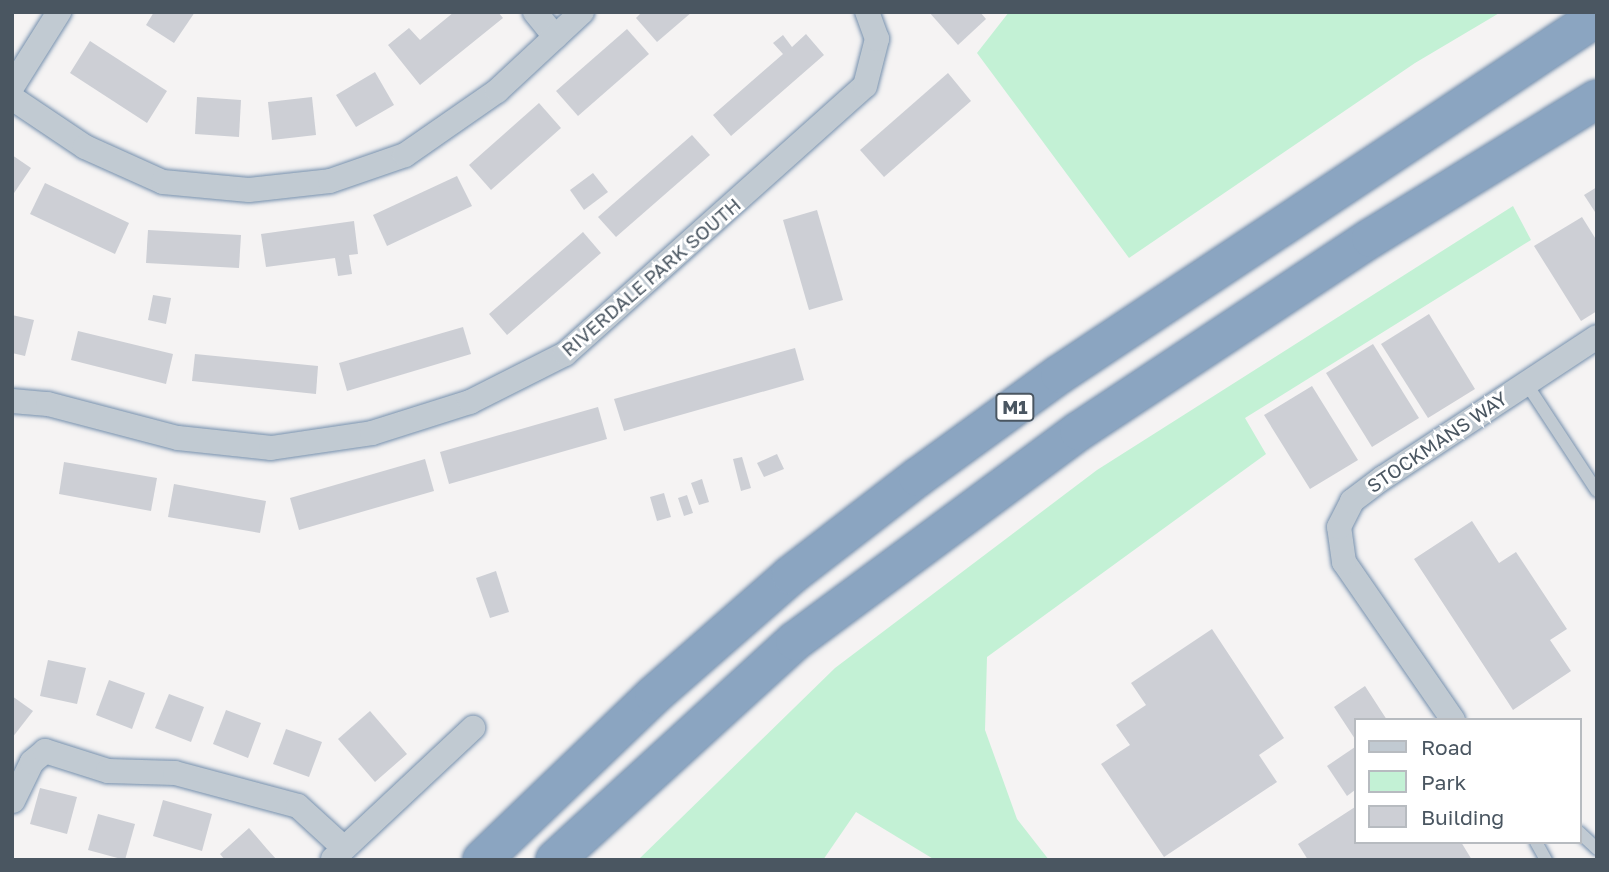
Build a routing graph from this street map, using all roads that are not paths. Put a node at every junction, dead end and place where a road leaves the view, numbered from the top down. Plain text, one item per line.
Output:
1 (59, 12) edge
2 (535, 12) edge
3 (582, 12) edge
4 (870, 17) edge
5 (1597, 17) edge
6 (555, 37) junction
7 (12, 87) edge
8 (12, 98) edge
9 (1597, 99) edge
10 (1597, 337) edge
11 (1525, 383) junction
12 (12, 401) edge
13 (1597, 491) edge
14 (1452, 718) edge
15 (473, 728) dead end
16 (13, 801) edge
17 (1581, 834) edge
18 (1537, 844) edge
19 (1597, 849) edge
20 (339, 854) edge
21 (482, 860) edge
22 (555, 860) edge
23 (1546, 860) edge

1 - 7 street
2 - 6 street
3 - 6 street
4 - 12 street, RIVERDALE PARK SOUTH
5 - 21 highway, M1
6 - 8 street
9 - 22 highway
10 - 11 street, STOCKMANS WAY
11 - 13 lane
11 - 14 street, STOCKMANS WAY
15 - 20 street
16 - 20 street
17 - 19 lane
18 - 23 lane

